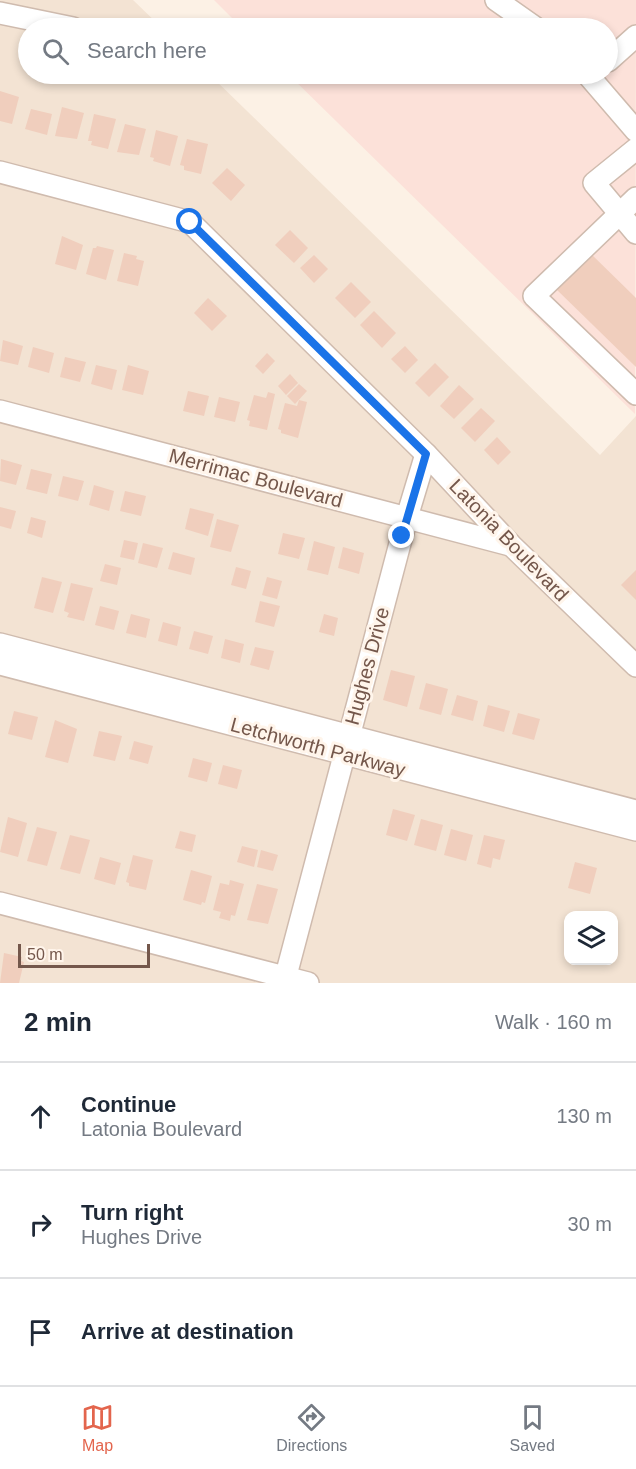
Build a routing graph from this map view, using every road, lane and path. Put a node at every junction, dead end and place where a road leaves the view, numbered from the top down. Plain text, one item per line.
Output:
1 (496, 0) edge
2 (0, 13) edge
3 (24, 18) edge
4 (522, 18) edge
5 (636, 36) edge
6 (618, 52) edge
7 (597, 84) edge
8 (636, 131) edge
9 (636, 149) edge
10 (0, 171) edge
11 (636, 198) edge
12 (620, 214) junction
13 (636, 233) edge
14 (636, 394) edge
15 (0, 411) edge
16 (426, 454) junction
17 (406, 517) junction
18 (511, 545) junction
19 (0, 644) edge
20 (0, 664) edge
21 (636, 666) edge
22 (346, 745) junction
23 (636, 810) edge
24 (636, 830) edge
25 (0, 903) edge
26 (285, 980) edge
27 (308, 983) edge

1 - 4 street
2 - 3 street
5 - 6 street
7 - 8 street
9 - 12 street
10 - 16 street, Latonia Boulevard
11 - 12 street
12 - 13 street
12 - 14 street
15 - 17 street, Merrimac Boulevard
16 - 17 street, Hughes Drive
16 - 18 street, Latonia Boulevard
17 - 18 street, Merrimac Boulevard
17 - 22 street, Hughes Drive
18 - 21 street, Latonia Boulevard
19 - 22 street, Letchworth Parkway
20 - 22 street, Letchworth Parkway
22 - 23 street, Letchworth Parkway
22 - 24 street, Letchworth Parkway
22 - 26 street, Hughes Drive
25 - 26 street
26 - 27 street

